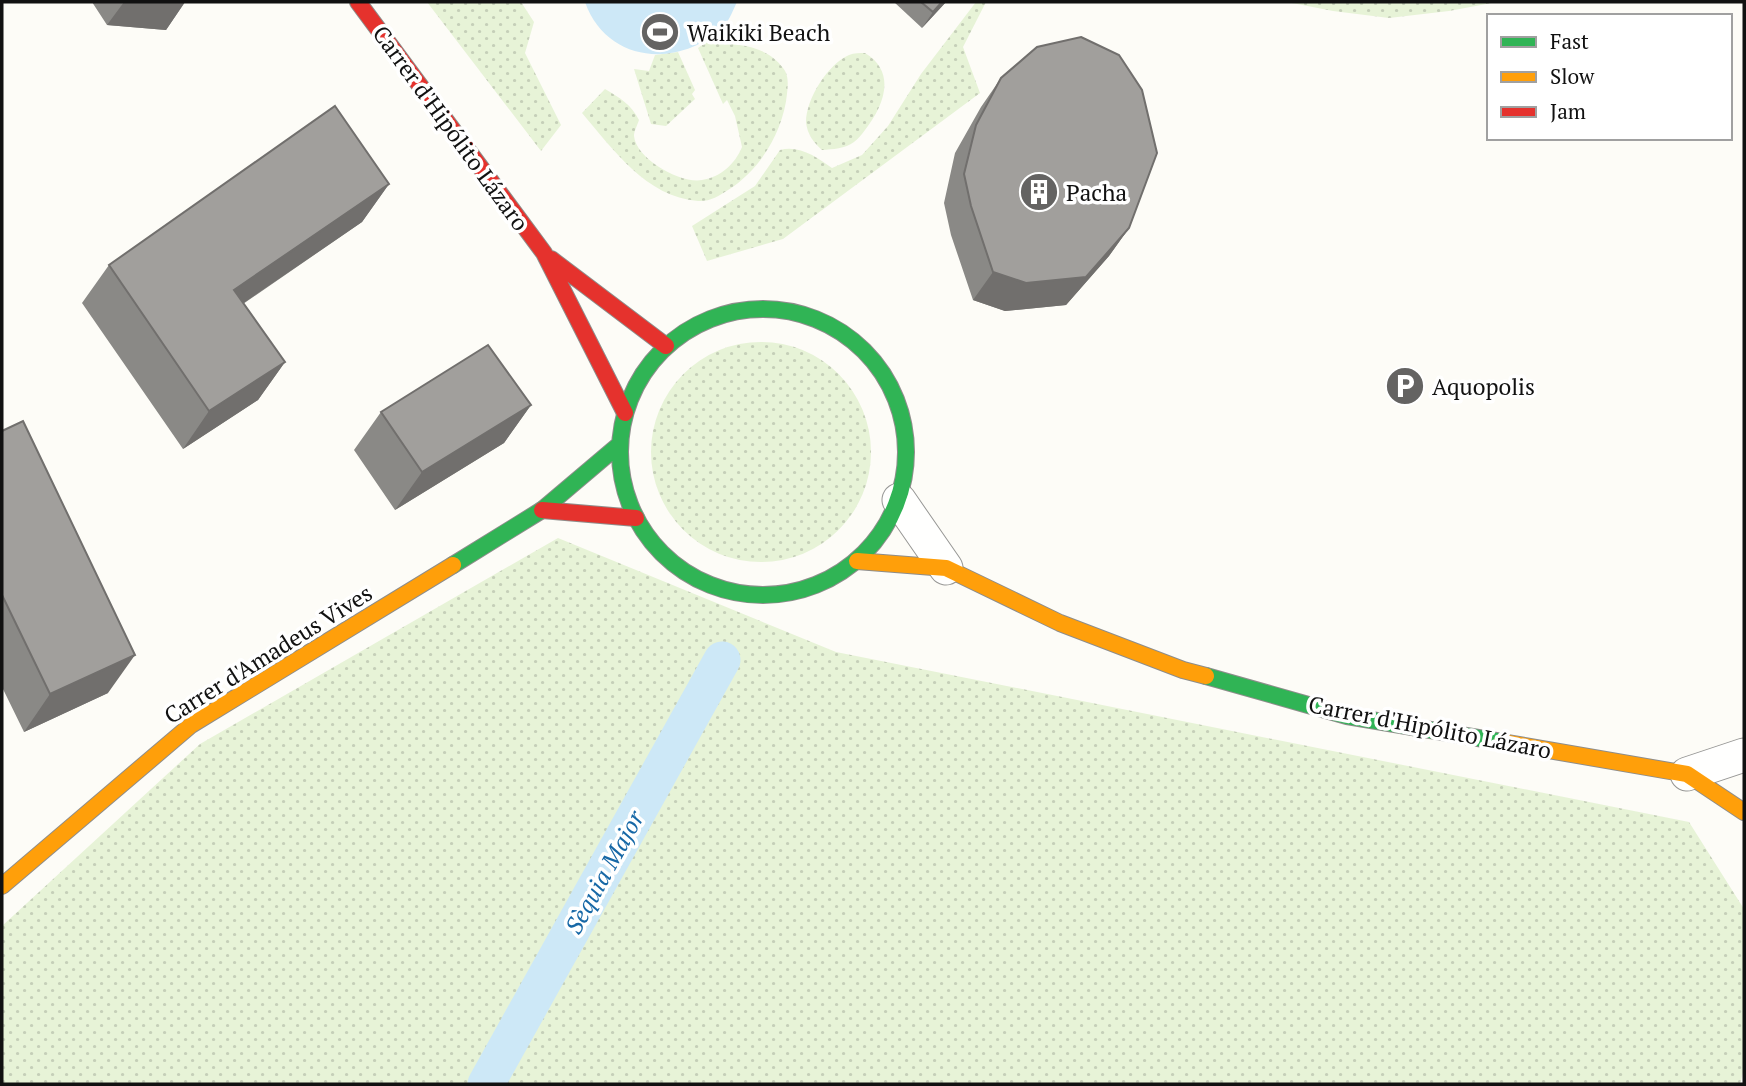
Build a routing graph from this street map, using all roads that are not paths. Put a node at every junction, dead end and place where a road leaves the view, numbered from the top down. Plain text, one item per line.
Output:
1 (358, 2) edge
2 (544, 253) junction
3 (666, 346) junction
4 (625, 413) junction
5 (620, 444) junction
6 (899, 500) junction
7 (542, 510) junction
8 (636, 518) junction
9 (857, 561) junction
10 (946, 568) junction
11 (1744, 755) edge
12 (1687, 774) junction
13 (1744, 812) edge
14 (2, 886) edge

1 - 2 street, Carrer d'Hipólito Lázaro
2 - 3 street, Carrer d'Hipólito Lázaro
2 - 4 street, Carrer d'Hipólito Lázaro
3 - 4 street
3 - 6 street
4 - 5 street
5 - 7 street, Carrer d'Amadeus Vives
5 - 8 street
6 - 9 street
6 - 10 street, Carrer d'Hipólito Lázaro
7 - 8 street
7 - 14 street, Carrer d'Amadeus Vives
8 - 9 street
9 - 10 street, Carrer d'Hipólito Lázaro
10 - 12 street, Carrer d'Hipólito Lázaro
11 - 12 street, Carrer d'Hipólito Lázaro
12 - 13 street, Carrer d'Hipólito Lázaro

